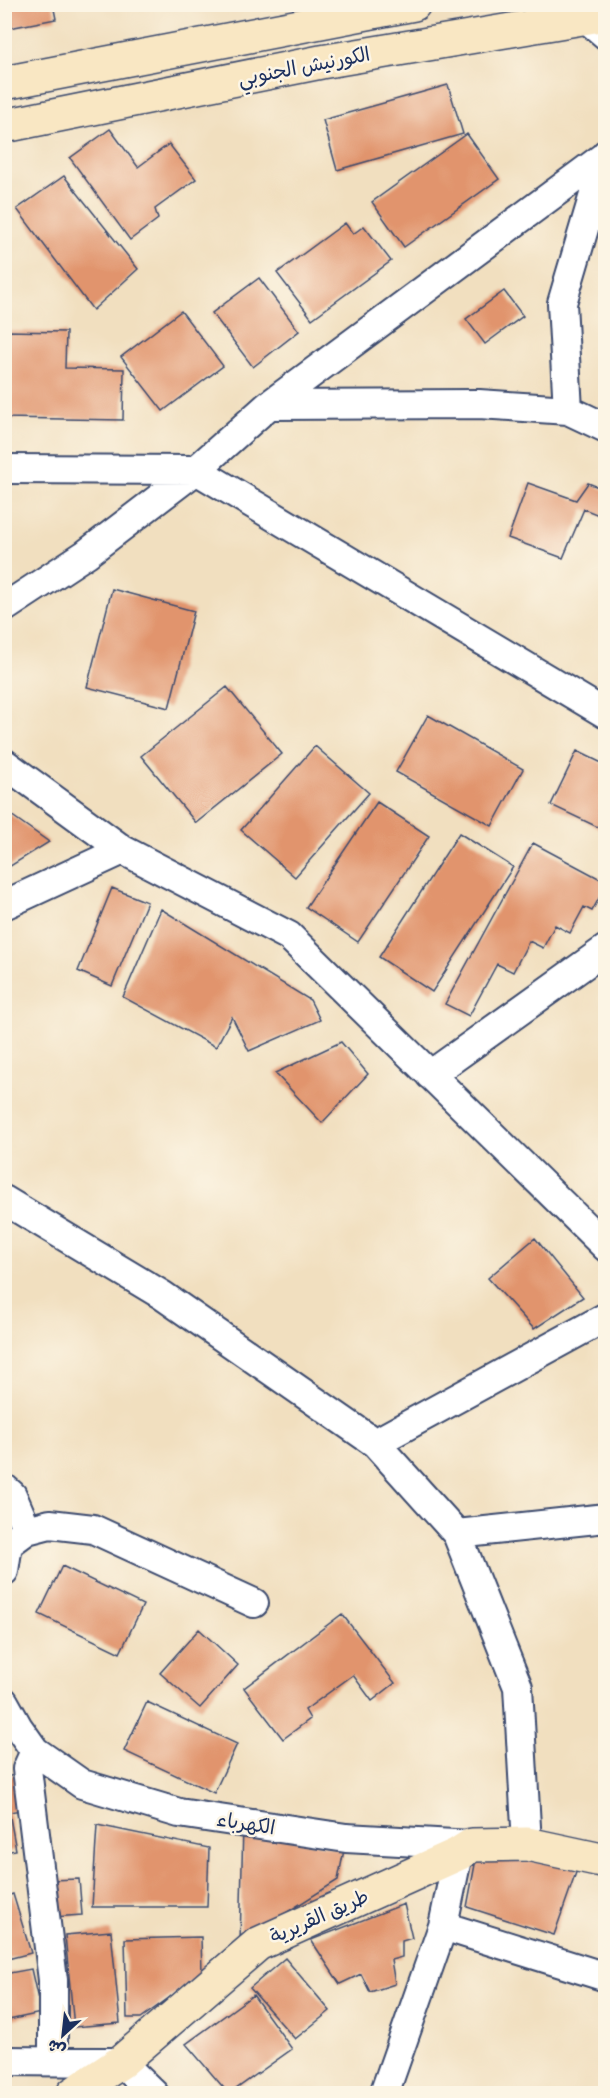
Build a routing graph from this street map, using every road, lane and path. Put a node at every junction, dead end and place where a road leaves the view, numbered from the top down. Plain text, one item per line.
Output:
1 (414, 4) edge
2 (599, 23) edge
3 (4, 83) edge
4 (4, 126) edge
5 (605, 155) edge
6 (269, 405) junction
7 (568, 410) junction
8 (606, 428) edge
9 (4, 469) edge
10 (196, 470) junction
11 (4, 608) edge
12 (606, 714) edge
13 (4, 763) edge
14 (123, 850) junction
15 (4, 905) edge
16 (606, 949) edge
17 (430, 1075) junction
18 (4, 1200) edge
19 (606, 1247) edge
20 (606, 1317) edge
21 (375, 1443) junction
22 (4, 1488) edge
23 (606, 1518) edge
24 (27, 1530) junction
25 (457, 1534) junction
26 (4, 1571) edge
27 (254, 1603) dead end
28 (4, 1702) edge
29 (35, 1751) junction
30 (527, 1844) junction
31 (465, 1849) junction
32 (606, 1861) edge
33 (443, 1926) junction
34 (606, 1977) edge
35 (4, 2061) edge
36 (53, 2061) junction
37 (121, 2062) junction
38 (73, 2094) edge
39 (154, 2094) edge
40 (384, 2094) edge

1 - 3 main road, الكورنيش الجنوبي
2 - 4 main road, الكورنيش الجنوبي
5 - 6 street
5 - 7 street
6 - 7 street
6 - 10 street
7 - 8 street
9 - 10 street
10 - 11 street
10 - 12 street
13 - 14 street
14 - 15 street
14 - 17 street
16 - 17 street
17 - 19 street
18 - 21 street
20 - 21 street
21 - 25 street
22 - 24 street
23 - 25 street
24 - 26 street
24 - 27 street
25 - 30 street
28 - 29 street, الكهرباء
29 - 31 street, الكهرباء
29 - 36 street
30 - 31 main road, طريق القريرية
30 - 32 main road, طريق القريرية
31 - 33 street
31 - 37 main road, طريق القريرية
33 - 34 street
33 - 40 street
35 - 36 street
36 - 37 street
37 - 38 main road, طريق القريرية
37 - 39 street

